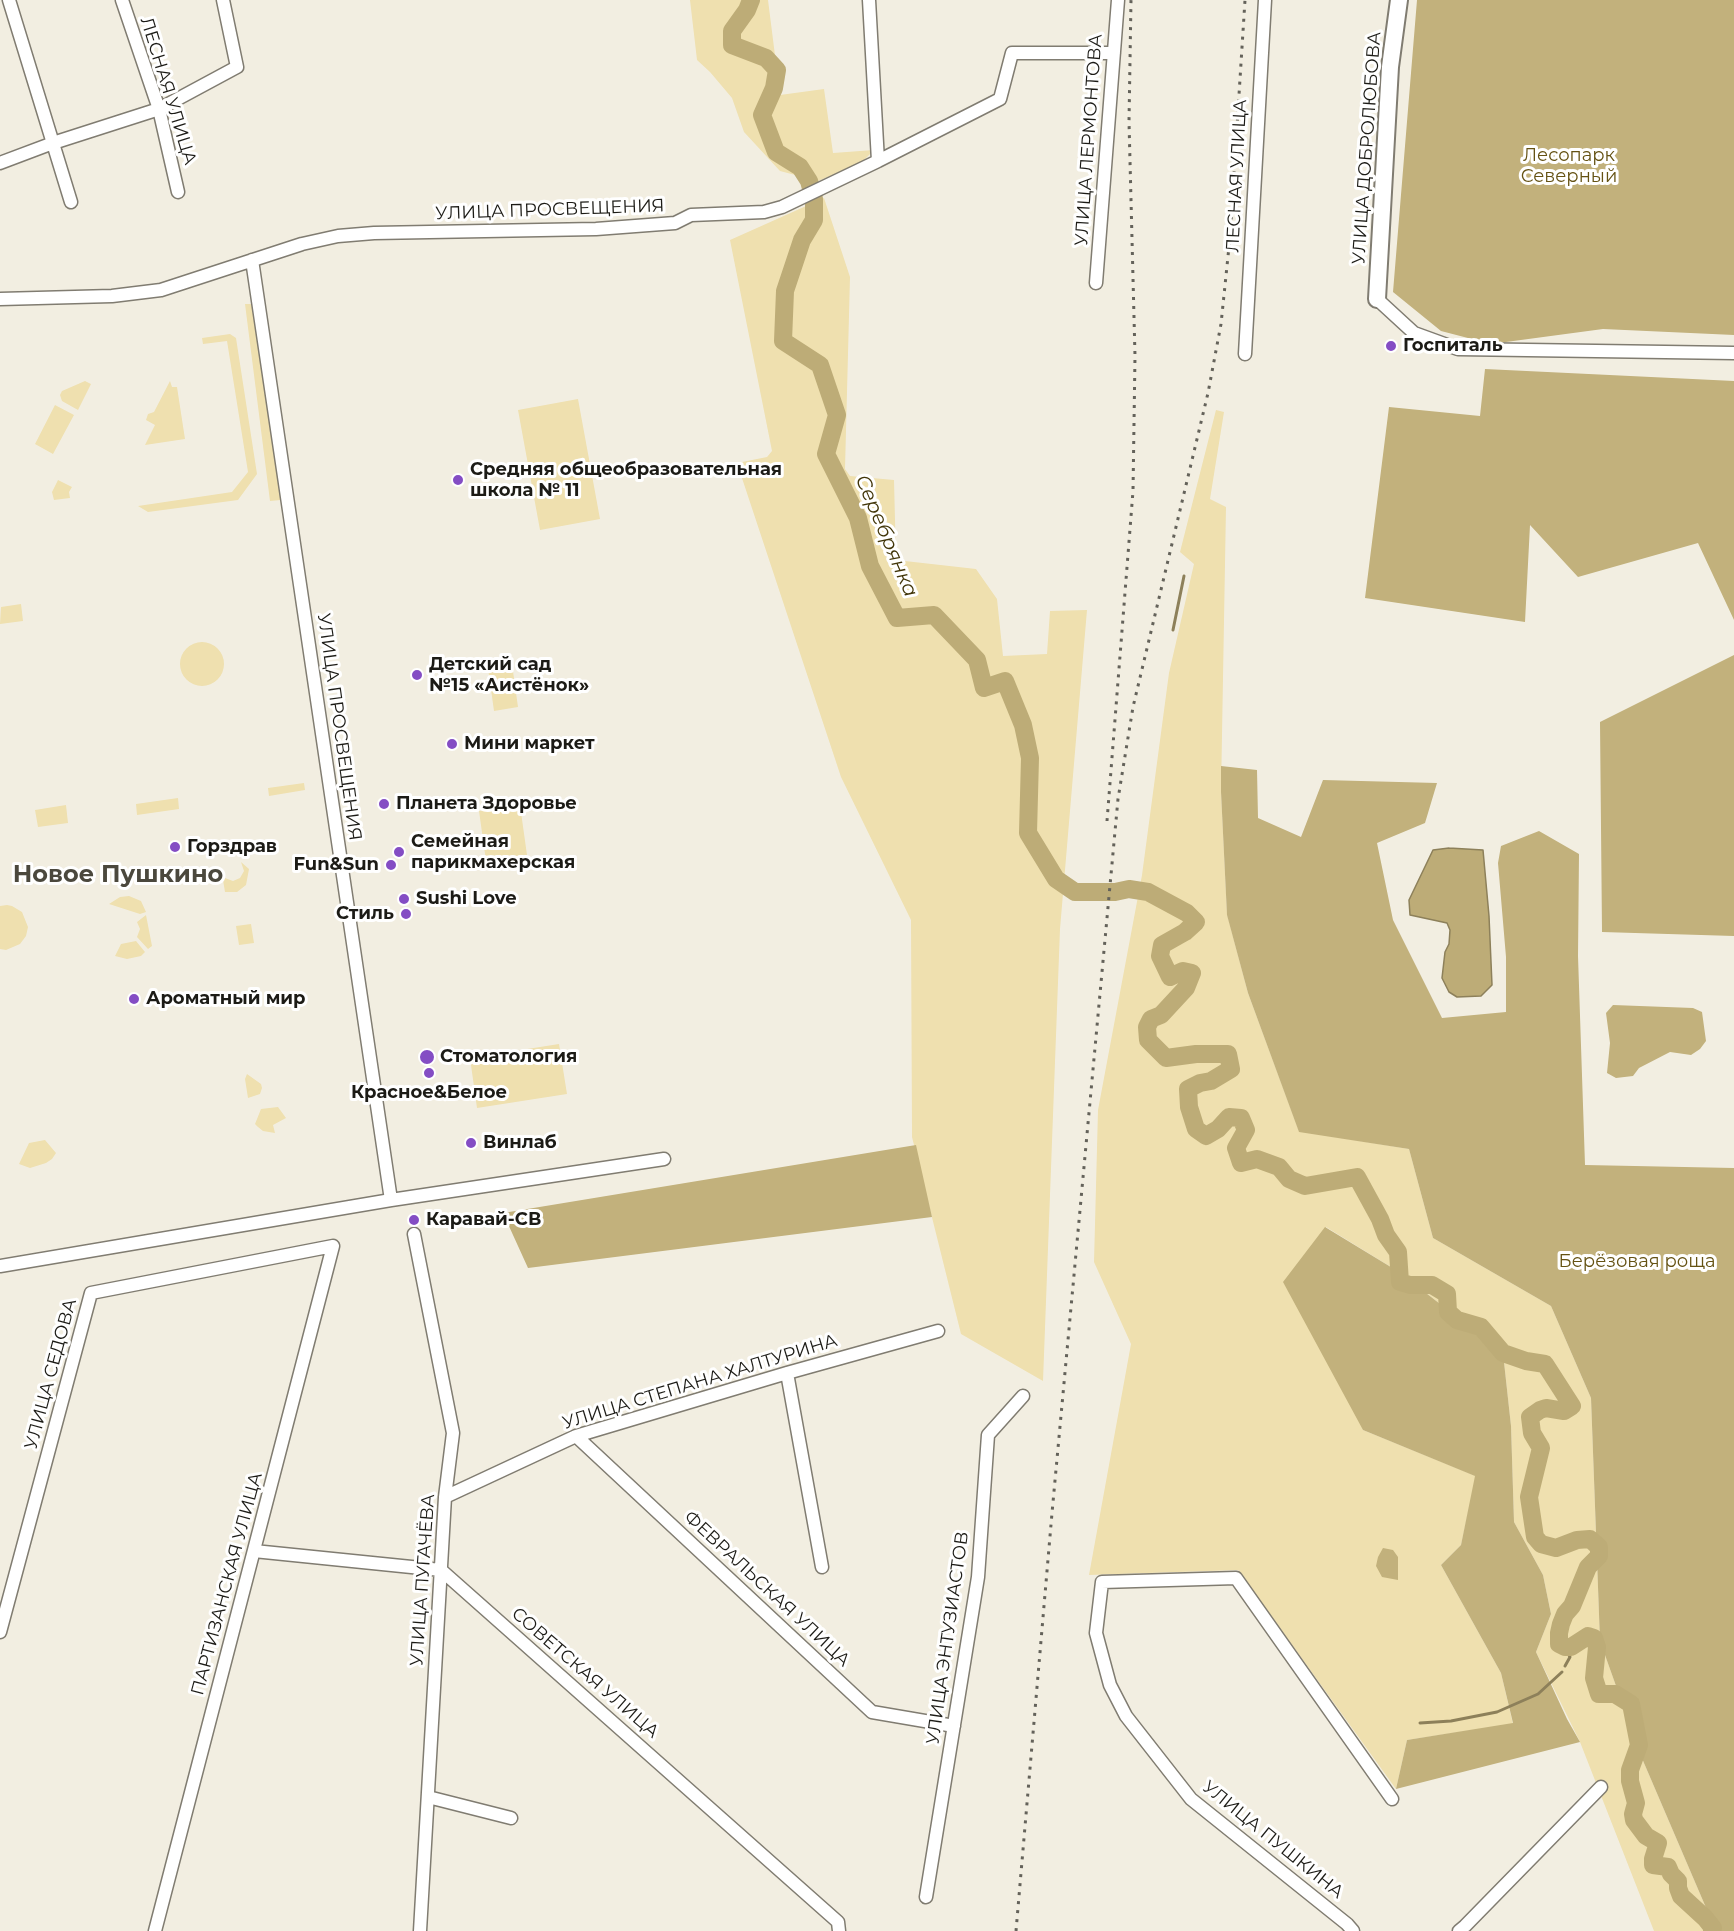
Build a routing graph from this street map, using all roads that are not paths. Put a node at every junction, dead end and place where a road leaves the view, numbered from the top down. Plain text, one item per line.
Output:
1 (9, 0) edge
2 (122, 0) edge
3 (223, 0) edge
4 (869, 0) edge
5 (1118, 0) edge
6 (1265, 0) edge
7 (1399, 0) edge
8 (1114, 53) junction
9 (159, 109) junction
10 (53, 143) junction
11 (878, 161) junction
12 (0, 164) edge
13 (178, 192) dead end
14 (71, 202) dead end
15 (252, 260) junction
16 (1096, 283) dead end
17 (0, 299) edge
18 (1377, 299) joint
19 (1734, 353) edge
20 (1245, 354) dead end
21 (664, 1159) dead end
22 (391, 1200) junction
23 (414, 1234) dead end
24 (333, 1246) joint
25 (0, 1266) edge
26 (938, 1331) dead end
27 (787, 1373) junction
28 (1023, 1396) dead end
29 (576, 1436) junction
30 (445, 1497) junction
31 (254, 1551) junction
32 (822, 1567) dead end
33 (441, 1570) junction
34 (0, 1632) edge
35 (954, 1726) junction
36 (1601, 1787) dead end
37 (428, 1797) junction
38 (1392, 1799) dead end
39 (511, 1818) dead end
40 (926, 1897) dead end
41 (155, 1931) edge
42 (420, 1931) edge
43 (839, 1931) edge
44 (1353, 1931) edge
45 (1459, 1931) edge

1 - 10 street
2 - 9 street, ЛЕСНАЯ УЛИЦА
3 - 9 street
4 - 11 street
5 - 8 street, УЛИЦА ЛЕРМОНТОВА
6 - 20 street, ЛЕСНАЯ УЛИЦА
7 - 18 street, УЛИЦА ДОБРОЛЮБОВА
8 - 11 street, УЛИЦА ПРОСВЕЩЕНИЯ
8 - 16 street, УЛИЦА ЛЕРМОНТОВА
9 - 10 street
9 - 13 street, ЛЕСНАЯ УЛИЦА
10 - 12 street
10 - 14 street
11 - 15 street, УЛИЦА ПРОСВЕЩЕНИЯ
15 - 17 street, УЛИЦА ПРОСВЕЩЕНИЯ
15 - 22 street, УЛИЦА ПРОСВЕЩЕНИЯ
18 - 19 street
21 - 22 street
22 - 25 street
23 - 30 street, УЛИЦА ПУГАЧЁВА
24 - 31 street, ПАРТИЗАНСКАЯ УЛИЦА
24 - 34 street, УЛИЦА СЕДОВА
26 - 27 street, УЛИЦА СТЕПАНА ХАЛТУРИНА
27 - 29 street, УЛИЦА СТЕПАНА ХАЛТУРИНА
27 - 32 street
28 - 35 street, УЛИЦА ЭНТУЗИАСТОВ
29 - 30 street, УЛИЦА СТЕПАНА ХАЛТУРИНА
29 - 35 street, ФЕВРАЛЬСКАЯ УЛИЦА
30 - 33 street, УЛИЦА ПУГАЧЁВА
31 - 33 street
31 - 41 street, ПАРТИЗАНСКАЯ УЛИЦА
33 - 37 street, УЛИЦА ПУГАЧЁВА
33 - 43 street, СОВЕТСКАЯ УЛИЦА
35 - 40 street, УЛИЦА ЭНТУЗИАСТОВ
36 - 45 street
37 - 39 street
37 - 42 street, УЛИЦА ПУГАЧЁВА
38 - 44 street, УЛИЦА ПУШКИНА

